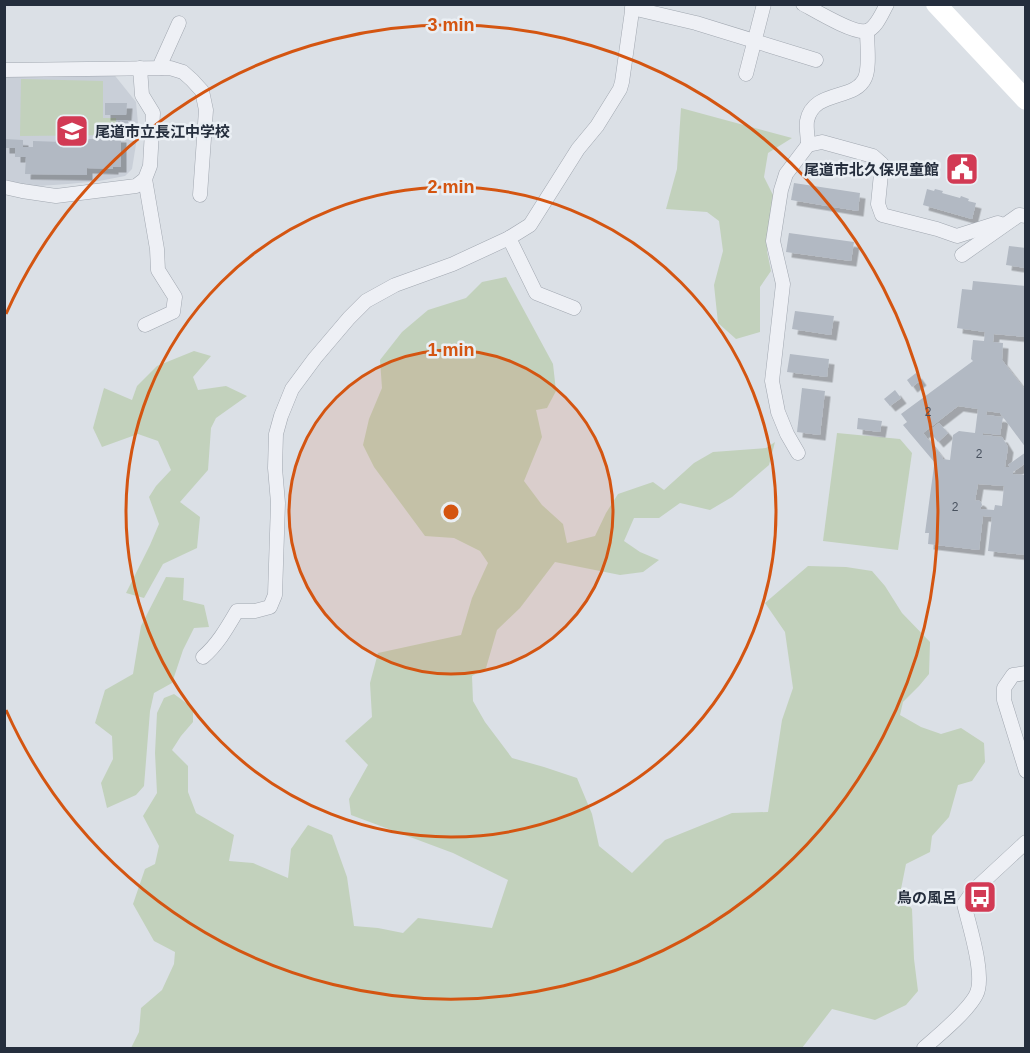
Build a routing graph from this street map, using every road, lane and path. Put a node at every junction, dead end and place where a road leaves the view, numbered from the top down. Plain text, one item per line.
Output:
1 (764, 4) edge
2 (804, 4) edge
3 (887, 4) edge
4 (936, 4) edge
5 (633, 6) edge
6 (180, 22) dead end
7 (867, 31) junction
8 (755, 41) junction
9 (816, 60) dead end
10 (140, 68) junction
11 (162, 68) junction
12 (4, 70) edge
13 (746, 74) dead end
14 (1025, 98) edge
15 (808, 145) junction
16 (145, 179) junction
17 (4, 187) edge
18 (200, 195) dead end
19 (1026, 216) edge
20 (1003, 225) junction
21 (509, 238) junction
22 (962, 255) dead end
23 (574, 308) dead end
24 (145, 325) dead end
25 (798, 453) dead end
26 (202, 657) dead end
27 (1026, 673) edge
28 (1026, 771) edge
29 (1026, 842) edge
30 (924, 1048) edge

1 - 8 street
2 - 7 street
3 - 7 street
4 - 14 street
5 - 8 street
5 - 21 street
6 - 11 street
7 - 15 street
8 - 9 street
8 - 13 street
10 - 11 street
10 - 12 street
10 - 16 street
11 - 18 street
15 - 20 street
15 - 25 street
16 - 17 street
16 - 24 street
19 - 20 street
20 - 22 street
21 - 23 street
21 - 26 street
27 - 28 street
29 - 30 street

